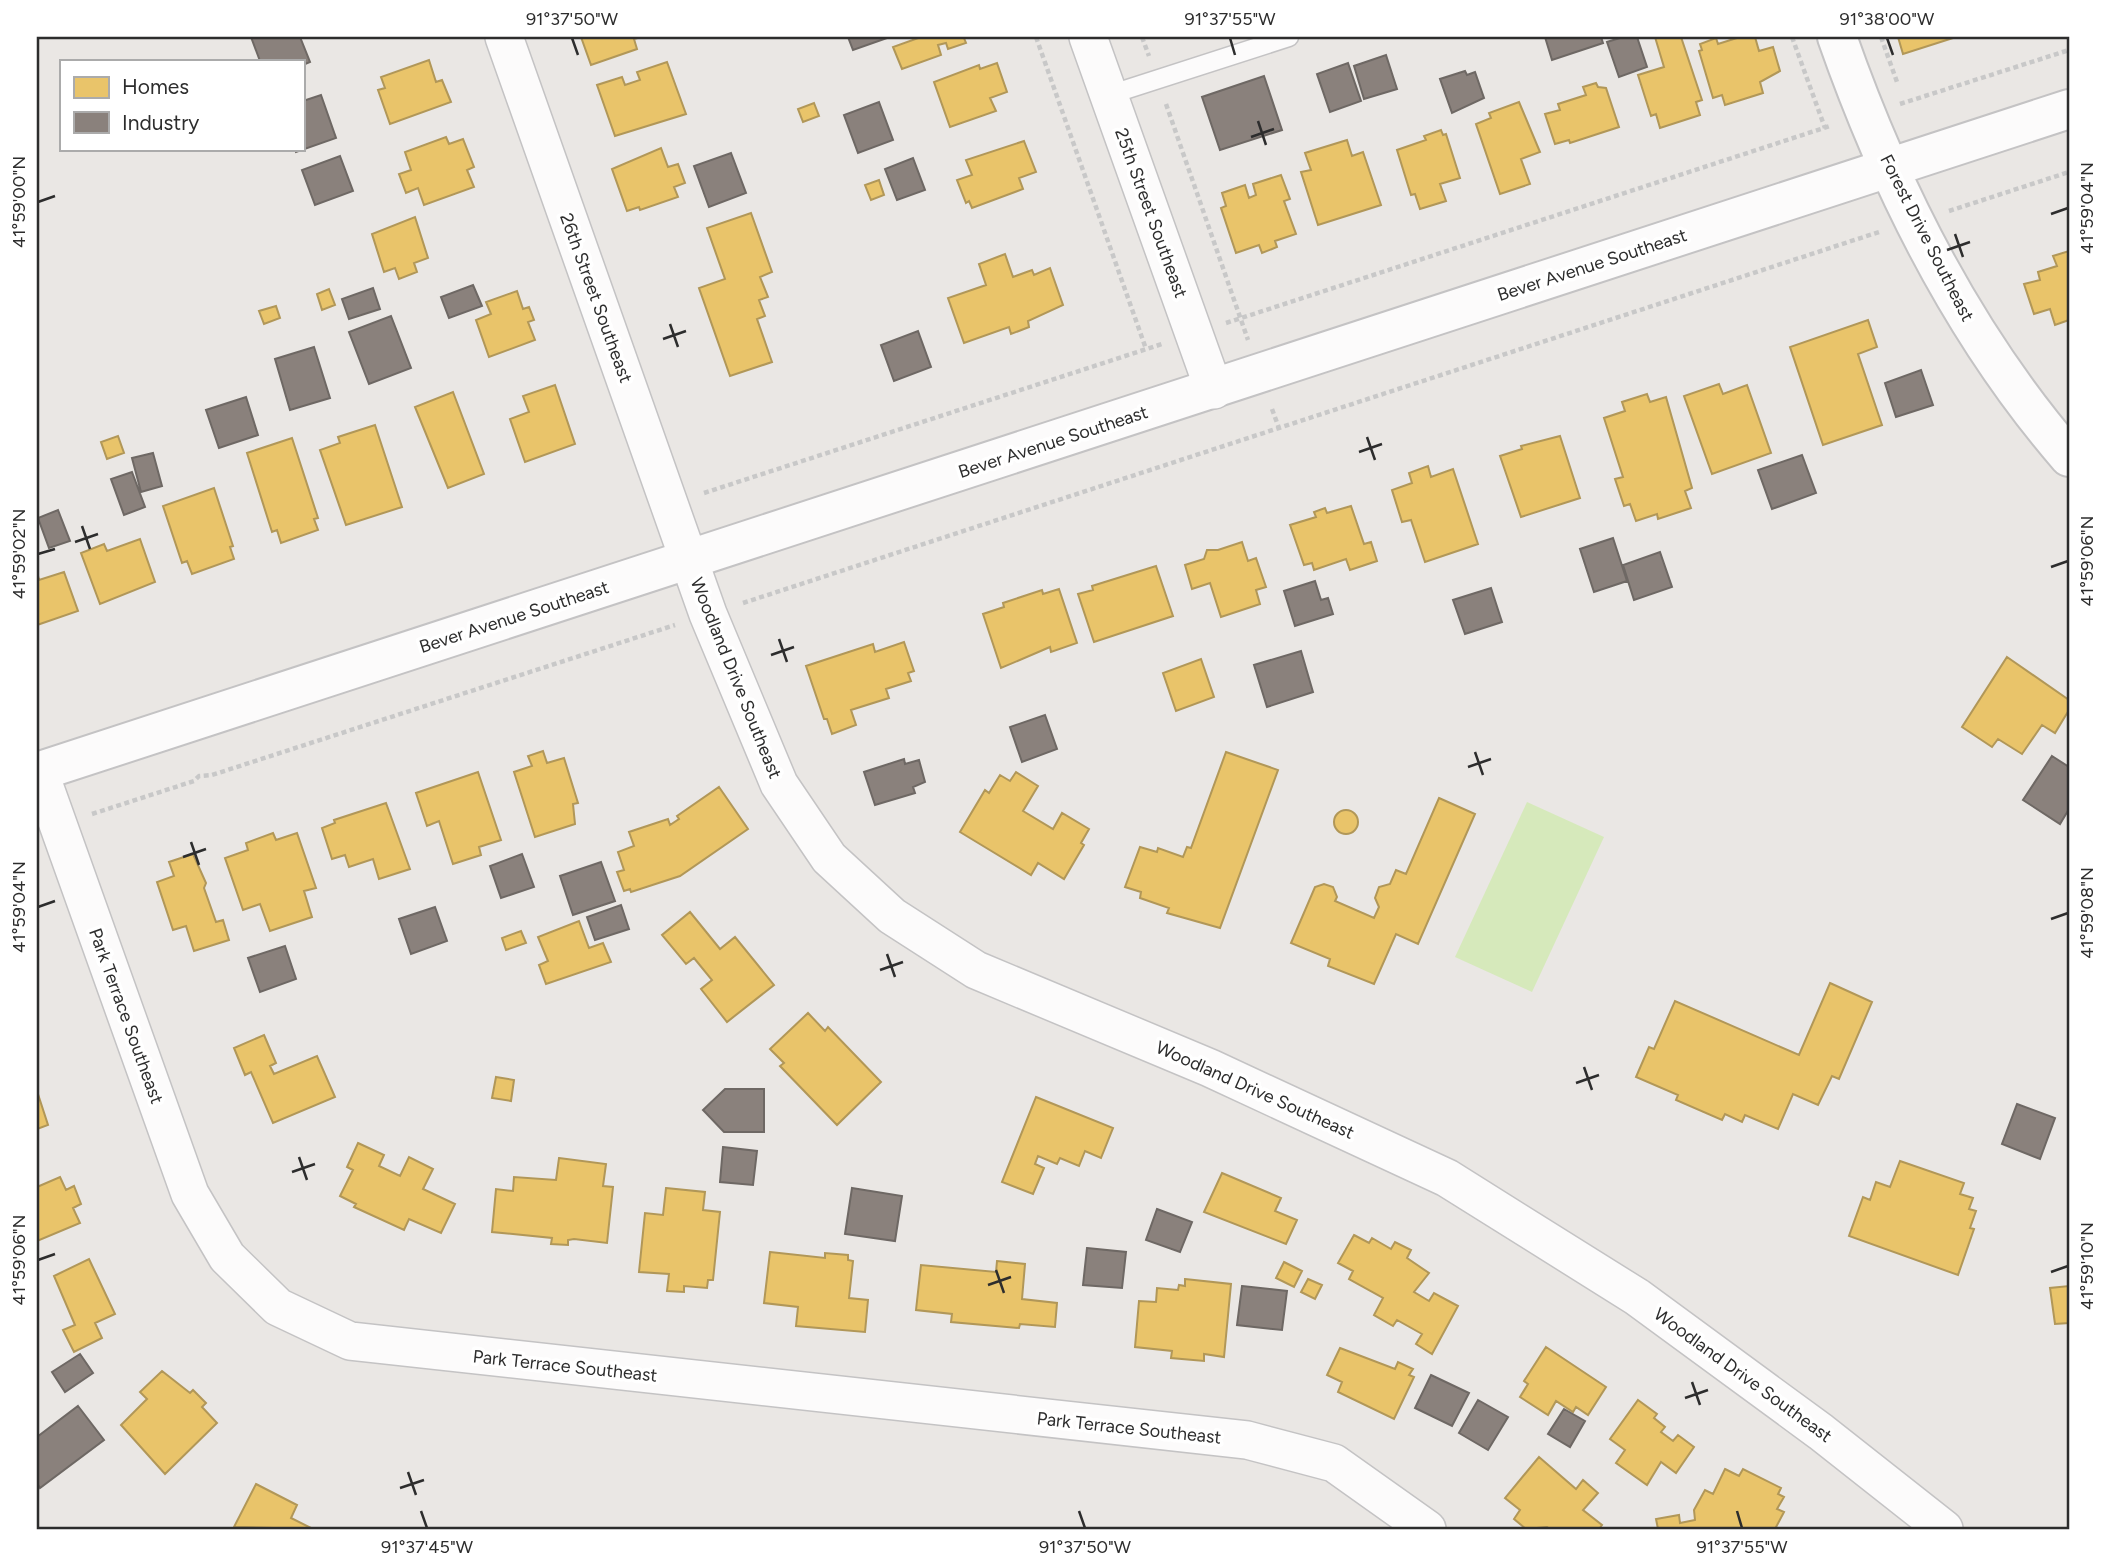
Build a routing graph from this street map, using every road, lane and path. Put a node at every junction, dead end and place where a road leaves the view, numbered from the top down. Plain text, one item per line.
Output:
1 (503, 37) edge
2 (1036, 37) edge
3 (1088, 37) edge
4 (1142, 37) edge
5 (1289, 37) edge
6 (1792, 37) edge
7 (1838, 37) edge
8 (2069, 50) edge
9 (1157, 80) junction
10 (1109, 95) junction
11 (1889, 108) dead end
12 (2069, 109) edge
13 (1841, 123) dead end
14 (1825, 128) junction
15 (1891, 167) junction
16 (2069, 172) edge
17 (1952, 223) dead end
18 (1884, 230) dead end
19 (1241, 319) junction
20 (1219, 326) dead end
21 (1248, 340) dead end
22 (1169, 342) dead end
23 (1146, 349) junction
24 (1214, 390) junction
25 (1270, 405) dead end
26 (1279, 428) junction
27 (2069, 457) edge
28 (697, 495) dead end
29 (689, 559) junction
30 (734, 605) dead end
31 (684, 622) dead end
32 (38, 772) edge
33 (91, 815) dead end
34 (1427, 1529) edge
35 (1944, 1529) edge

1 - 29 street, 26th Street Southeast
2 - 23 path
3 - 10 street, 25th Street Southeast
4 - 9 path
5 - 9 lane
6 - 14 path
7 - 15 street, Forest Drive Southeast
8 - 11 path
9 - 10 lane
9 - 19 path
10 - 24 street, 25th Street Southeast
12 - 15 street, Bever Avenue Southeast
13 - 14 path
14 - 19 path
15 - 24 street, Bever Avenue Southeast
15 - 27 street, Forest Drive Southeast
16 - 17 path
18 - 26 path
19 - 20 path
19 - 21 path
22 - 23 path
23 - 28 path
24 - 29 street, Bever Avenue Southeast
25 - 26 path
26 - 30 path
29 - 32 street, Bever Avenue Southeast
29 - 35 street, Woodland Drive Southeast
31 - 33 path
32 - 34 street, Park Terrace Southeast

